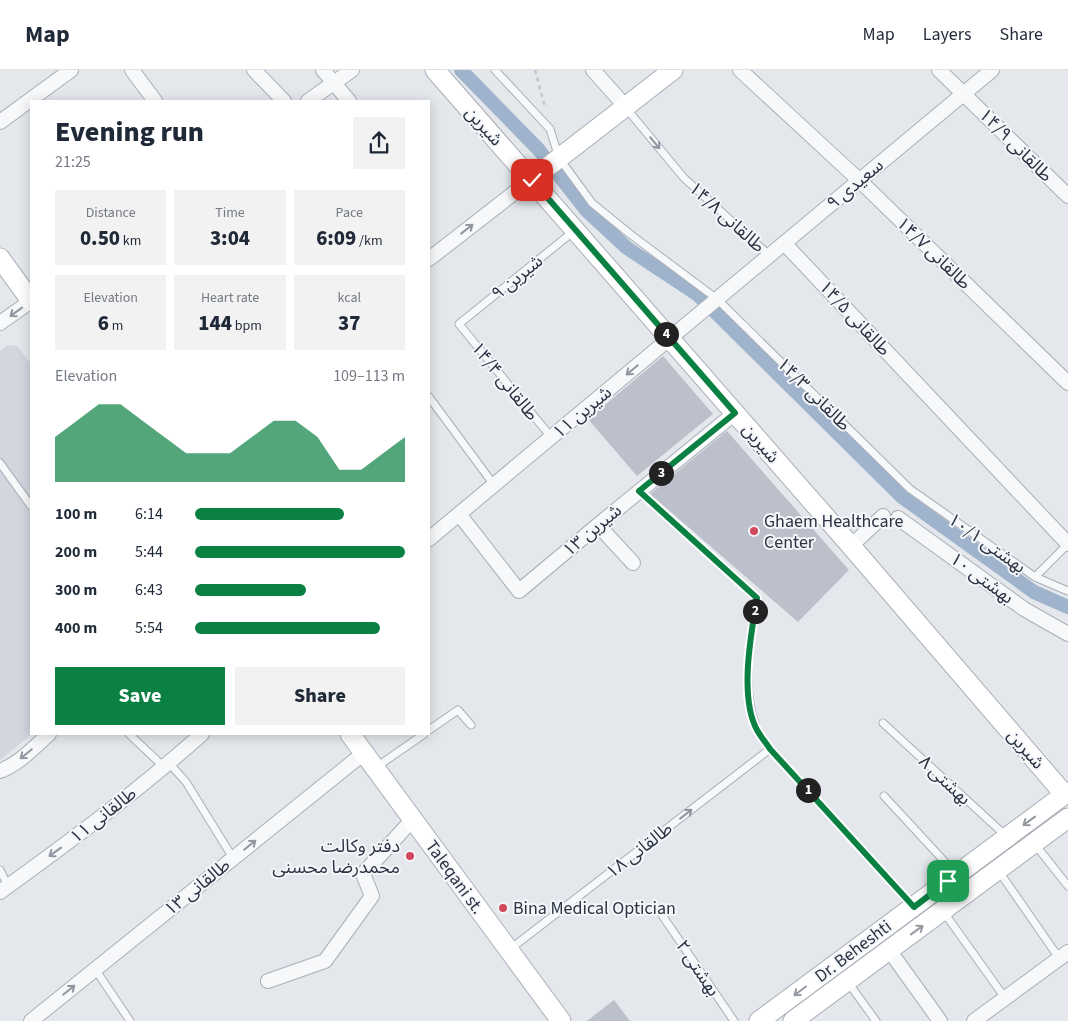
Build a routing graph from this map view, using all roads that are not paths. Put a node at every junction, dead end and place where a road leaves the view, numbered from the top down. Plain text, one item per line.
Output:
1 (71, 70) edge
2 (132, 70) edge
3 (254, 70) edge
4 (323, 70) edge
5 (352, 70) edge
6 (434, 70) edge
7 (495, 70) edge
8 (593, 70) edge
9 (673, 70) edge
10 (740, 70) edge
11 (939, 70) edge
12 (992, 70) edge
13 (334, 83) junction
14 (964, 93) junction
15 (39, 98) edge
16 (155, 100) edge
17 (283, 100) edge
18 (309, 100) edge
19 (349, 100) edge
20 (30, 104) edge
21 (626, 107) junction
22 (0, 122) edge
23 (559, 158) junction
24 (532, 180) junction
25 (859, 180) junction
26 (1068, 196) edge
27 (575, 231) junction
28 (784, 243) junction
29 (769, 256) junction
30 (0, 258) edge
31 (430, 258) edge
32 (717, 299) junction
33 (30, 300) edge
34 (30, 302) edge
35 (694, 318) joint
36 (0, 323) edge
37 (458, 324) joint
38 (670, 338) junction
39 (1068, 383) edge
40 (430, 399) edge
41 (735, 413) junction
42 (552, 437) junction
43 (0, 463) edge
44 (494, 485) junction
45 (910, 488) joint
46 (639, 491) junction
47 (30, 505) edge
48 (459, 514) junction
49 (883, 516) dead end
50 (898, 518) dead end
51 (598, 525) junction
52 (430, 538) edge
53 (1068, 544) edge
54 (851, 546) junction
55 (633, 563) dead end
56 (1035, 577) junction
57 (1068, 591) edge
58 (1068, 634) edge
59 (883, 723) dead end
60 (471, 725) dead end
61 (430, 729) edge
62 (48, 735) edge
63 (130, 735) edge
64 (201, 735) edge
65 (351, 735) edge
66 (422, 735) edge
67 (770, 749) junction
68 (370, 761) junction
69 (167, 765) junction
70 (0, 771) edge
71 (1066, 794) edge
72 (884, 796) dead end
73 (1068, 818) edge
74 (413, 819) junction
75 (1007, 837) junction
76 (1034, 842) junction
77 (234, 858) junction
78 (0, 870) edge
79 (998, 870) junction
80 (957, 875) junction
81 (1068, 886) edge
82 (4, 889) edge
83 (914, 907) junction
84 (943, 910) junction
85 (662, 915) dead end
86 (509, 950) junction
87 (889, 950) junction
88 (1064, 955) edge
89 (94, 969) junction
90 (268, 981) dead end
91 (847, 981) junction
92 (1005, 998) junction
93 (802, 1017) edge
94 (31, 1021) edge
95 (130, 1021) edge
96 (561, 1021) edge
97 (734, 1021) edge
98 (760, 1021) edge
99 (876, 1021) edge
100 (940, 1021) edge
101 (974, 1021) edge

1 - 15 street
2 - 16 street
3 - 17 street
4 - 13 street
5 - 13 street
6 - 24 street, شیرین
7 - 23 lane, طالقانی ۱۴/۳
8 - 21 street
9 - 21 street
10 - 25 street, طالقانی ۱۴/۷
11 - 14 street, طالقانی ۱۴/۹
12 - 14 street, سعیدی ۹
13 - 18 street
13 - 19 street
14 - 25 street, سعیدی ۹
14 - 26 street, طالقانی ۱۴/۹
20 - 22 street
21 - 23 street
21 -> 29 lane, طالقانی ۱۴/۸
23 - 24 street
23 - 32 lane, طالقانی ۱۴/۳
24 - 27 street, شیرین
31 -> 24 street
25 - 28 street, سعیدی ۹
25 - 39 street, طالقانی ۱۴/۷
27 - 37 lane, شیرین ۹
27 - 38 street, شیرین
28 - 29 street, سعیدی ۹
28 - 53 street, طالقانی ۱۴/۵
29 - 32 street, سعیدی ۹
30 - 33 street
32 - 35 street, سعیدی ۹
32 - 45 lane, طالقانی ۱۴/۳
34 -> 36 street
35 - 38 street, شیرین ۱۱
37 - 42 lane, طالقانی ۱۴/۴
38 - 41 street, شیرین
38 -> 42 street, شیرین ۱۱
40 - 44 lane
41 - 46 street, شیرین ۱۳
41 - 54 street, شیرین
42 - 44 street, شیرین ۱۱
43 - 47 lane
44 - 48 street, شیرین ۱۱
45 - 56 lane, بهشتی ۱۰/۱
46 - 51 street, شیرین ۱۳
46 - 67 lane
48 - 51 street, شیرین ۱۳
48 - 52 street, شیرین ۱۱
49 - 54 street
50 - 58 street, بهشتی ۱۰
51 - 55 street
53 - 56 lane
54 - 71 street, شیرین
56 - 57 lane, بهشتی ۱۰/۱
59 - 75 lane, بهشتی ۸
60 - 61 lane
62 -> 70 street
63 - 69 lane
64 - 69 street, طالقانی ۱۱
65 - 68 street, Taleqani st.
66 - 68 lane
67 - 83 lane
86 -> 67 lane, طالقانی ۱۸
68 - 74 street, Taleqani st.
77 -> 68 street, طالقانی ۱۳
69 - 77 lane
69 -> 82 street, طالقانی ۱۱
71 -> 75 street, Dr. Beheshti
72 - 80 lane
73 - 76 street, Dr. Beheshti
74 - 86 street, Taleqani st.
74 - 90 street
75 - 80 street, Dr. Beheshti
76 - 79 street, Dr. Beheshti
76 - 81 lane
77 - 89 street, طالقانی ۱۳
78 - 82 lane
79 - 84 street, Dr. Beheshti
79 - 88 lane
80 - 83 street, Dr. Beheshti
83 -> 98 street, Dr. Beheshti
87 -> 84 street, Dr. Beheshti
84 - 92 lane
85 - 97 lane, بهشتی ۲
86 - 96 street, Taleqani st.
87 - 91 street, Dr. Beheshti
87 - 100 street
88 - 92 street
94 -> 89 street, طالقانی ۱۳
89 - 95 lane
91 - 93 street, Dr. Beheshti
91 - 99 lane
92 - 101 street

